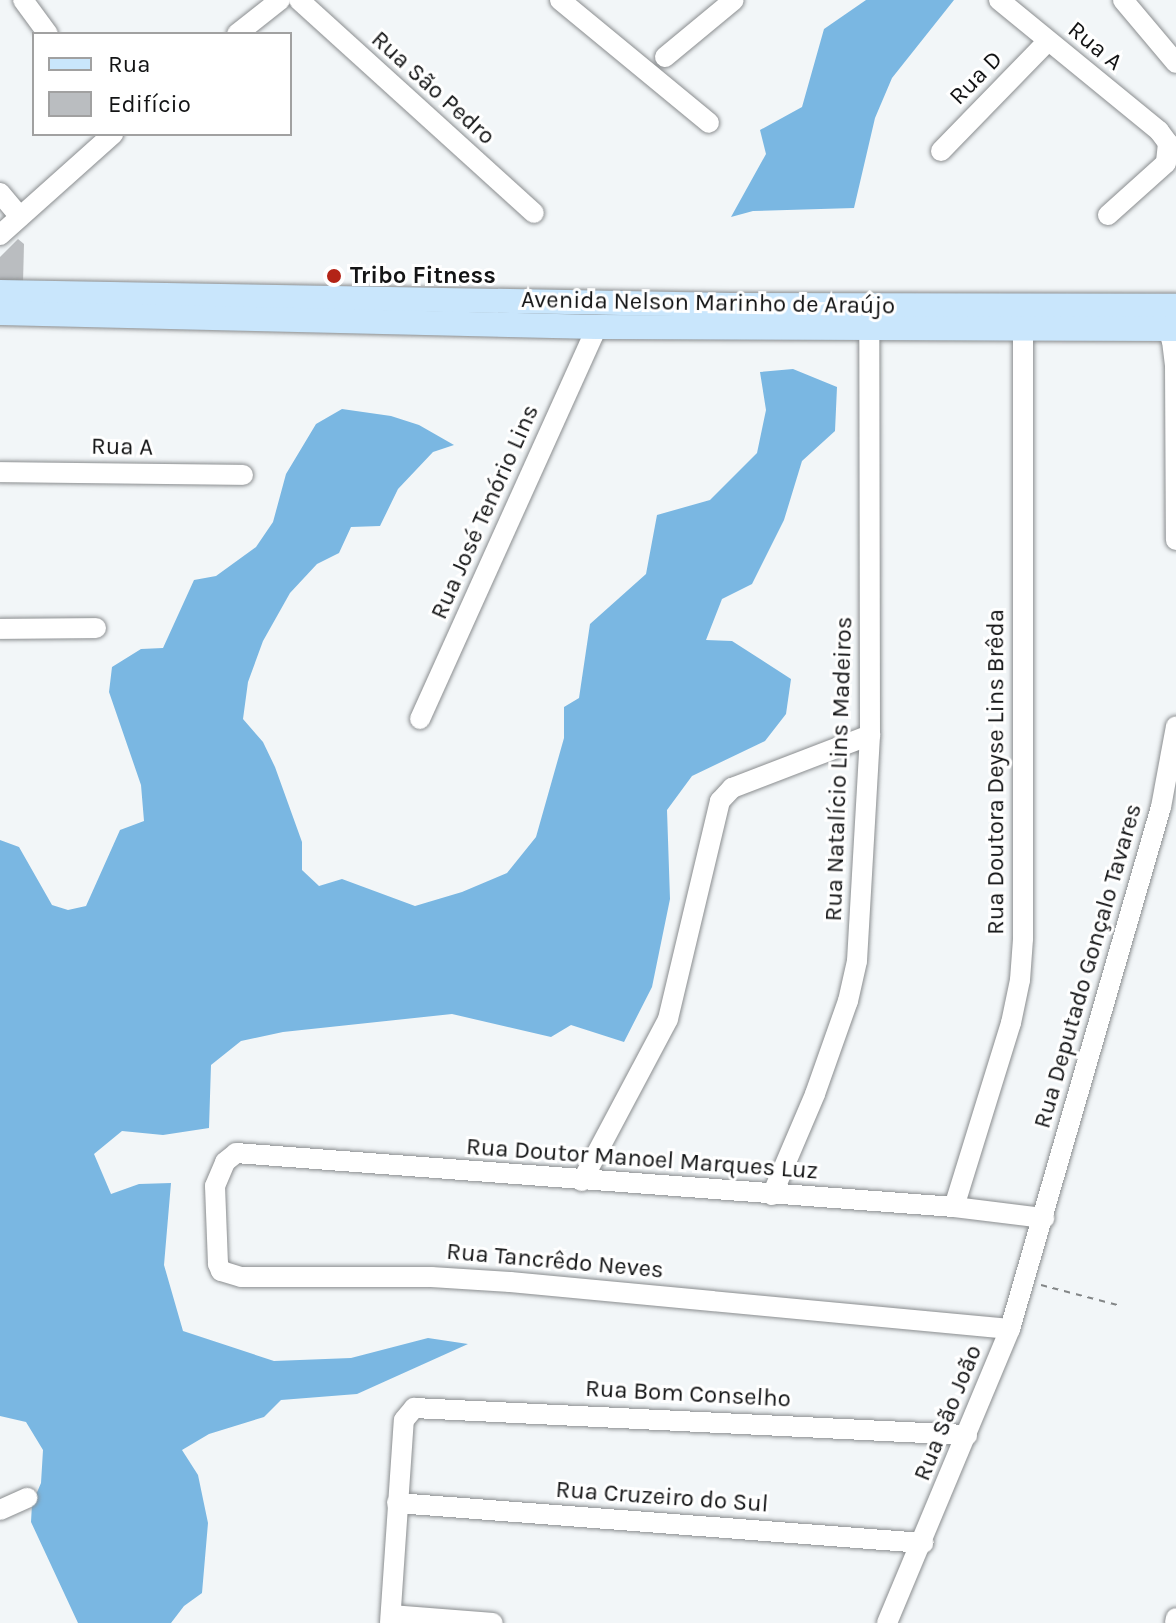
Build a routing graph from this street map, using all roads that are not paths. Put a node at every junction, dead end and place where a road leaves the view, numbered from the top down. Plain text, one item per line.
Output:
1 (23, 0) edge
2 (280, 0) edge
3 (299, 0) edge
4 (560, 0) edge
5 (734, 0) edge
6 (999, 0) edge
7 (1123, 0) edge
8 (47, 32) edge
9 (240, 32) edge
10 (1048, 41) junction
11 (665, 57) dead end
12 (1176, 63) edge
13 (709, 123) dead end
14 (111, 136) edge
15 (941, 151) dead end
16 (0, 193) edge
17 (534, 213) dead end
18 (1108, 215) dead end
19 (20, 217) junction
20 (0, 235) edge
21 (0, 292) edge
22 (326, 309) junction
23 (0, 313) edge
24 (731, 316) junction
25 (1170, 318) edge
26 (597, 327) junction
27 (869, 328) junction
28 (1023, 328) junction
29 (0, 472) edge
30 (243, 475) dead end
31 (1176, 540) edge
32 (96, 628) dead end
33 (0, 629) edge
34 (420, 719) dead end
35 (1176, 726) edge
36 (870, 735) junction
37 (236, 1153) joint
38 (582, 1181) junction
39 (772, 1195) junction
40 (954, 1207) junction
41 (1044, 1218) junction
42 (1010, 1329) junction
43 (967, 1435) junction
44 (27, 1498) dead end
45 (397, 1503) junction
46 (0, 1510) edge
47 (923, 1543) junction
48 (390, 1619) edge
49 (493, 1623) edge
50 (887, 1623) edge

1 - 8 street
2 - 9 street
3 - 17 street, Rua São Pedro
4 - 13 street
5 - 11 street
6 - 10 street, Rua A
7 - 12 street
10 - 15 street, Rua D
10 - 18 street, Rua A
14 - 19 street
16 - 19 street
19 - 20 street
21 - 22 main road, Avenida Nelson Marinho de Araújo
22 - 23 main road, Avenida Nelson Marinho de Araújo
22 - 24 main road, Avenida Nelson Marinho de Araújo
22 - 26 main road, Avenida Nelson Marinho de Araújo
24 - 25 main road, Avenida Nelson Marinho de Araújo
24 - 26 main road, Avenida Nelson Marinho de Araújo
24 - 27 main road, Avenida Nelson Marinho de Araújo
25 - 28 main road, Avenida Nelson Marinho de Araújo
25 - 31 street
26 - 34 street, Rua José Tenório Lins
27 - 28 main road, Avenida Nelson Marinho de Araújo
27 - 36 street, Rua Natalício Lins Madeiros
28 - 40 street, Rua Doutora Deyse Lins Brêda
29 - 30 street, Rua A
32 - 33 street
35 - 41 street, Rua Deputado Gonçalo Tavares
36 - 38 street
36 - 39 street, Rua Natalício Lins Madeiros
37 - 38 street, Rua Doutor Manoel Marques Luz
37 - 42 street, Rua Tancrêdo Neves
38 - 39 street, Rua Doutor Manoel Marques Luz
39 - 40 street, Rua Doutor Manoel Marques Luz
40 - 41 street, Rua Doutor Manoel Marques Luz
41 - 42 street, Rua São João
42 - 43 street, Rua São João
43 - 45 street, Rua Bom Conselho
43 - 47 street, Rua São João
44 - 46 street
45 - 47 street, Rua Cruzeiro do Sul
45 - 48 street
47 - 50 street, Rua São João
48 - 49 street

